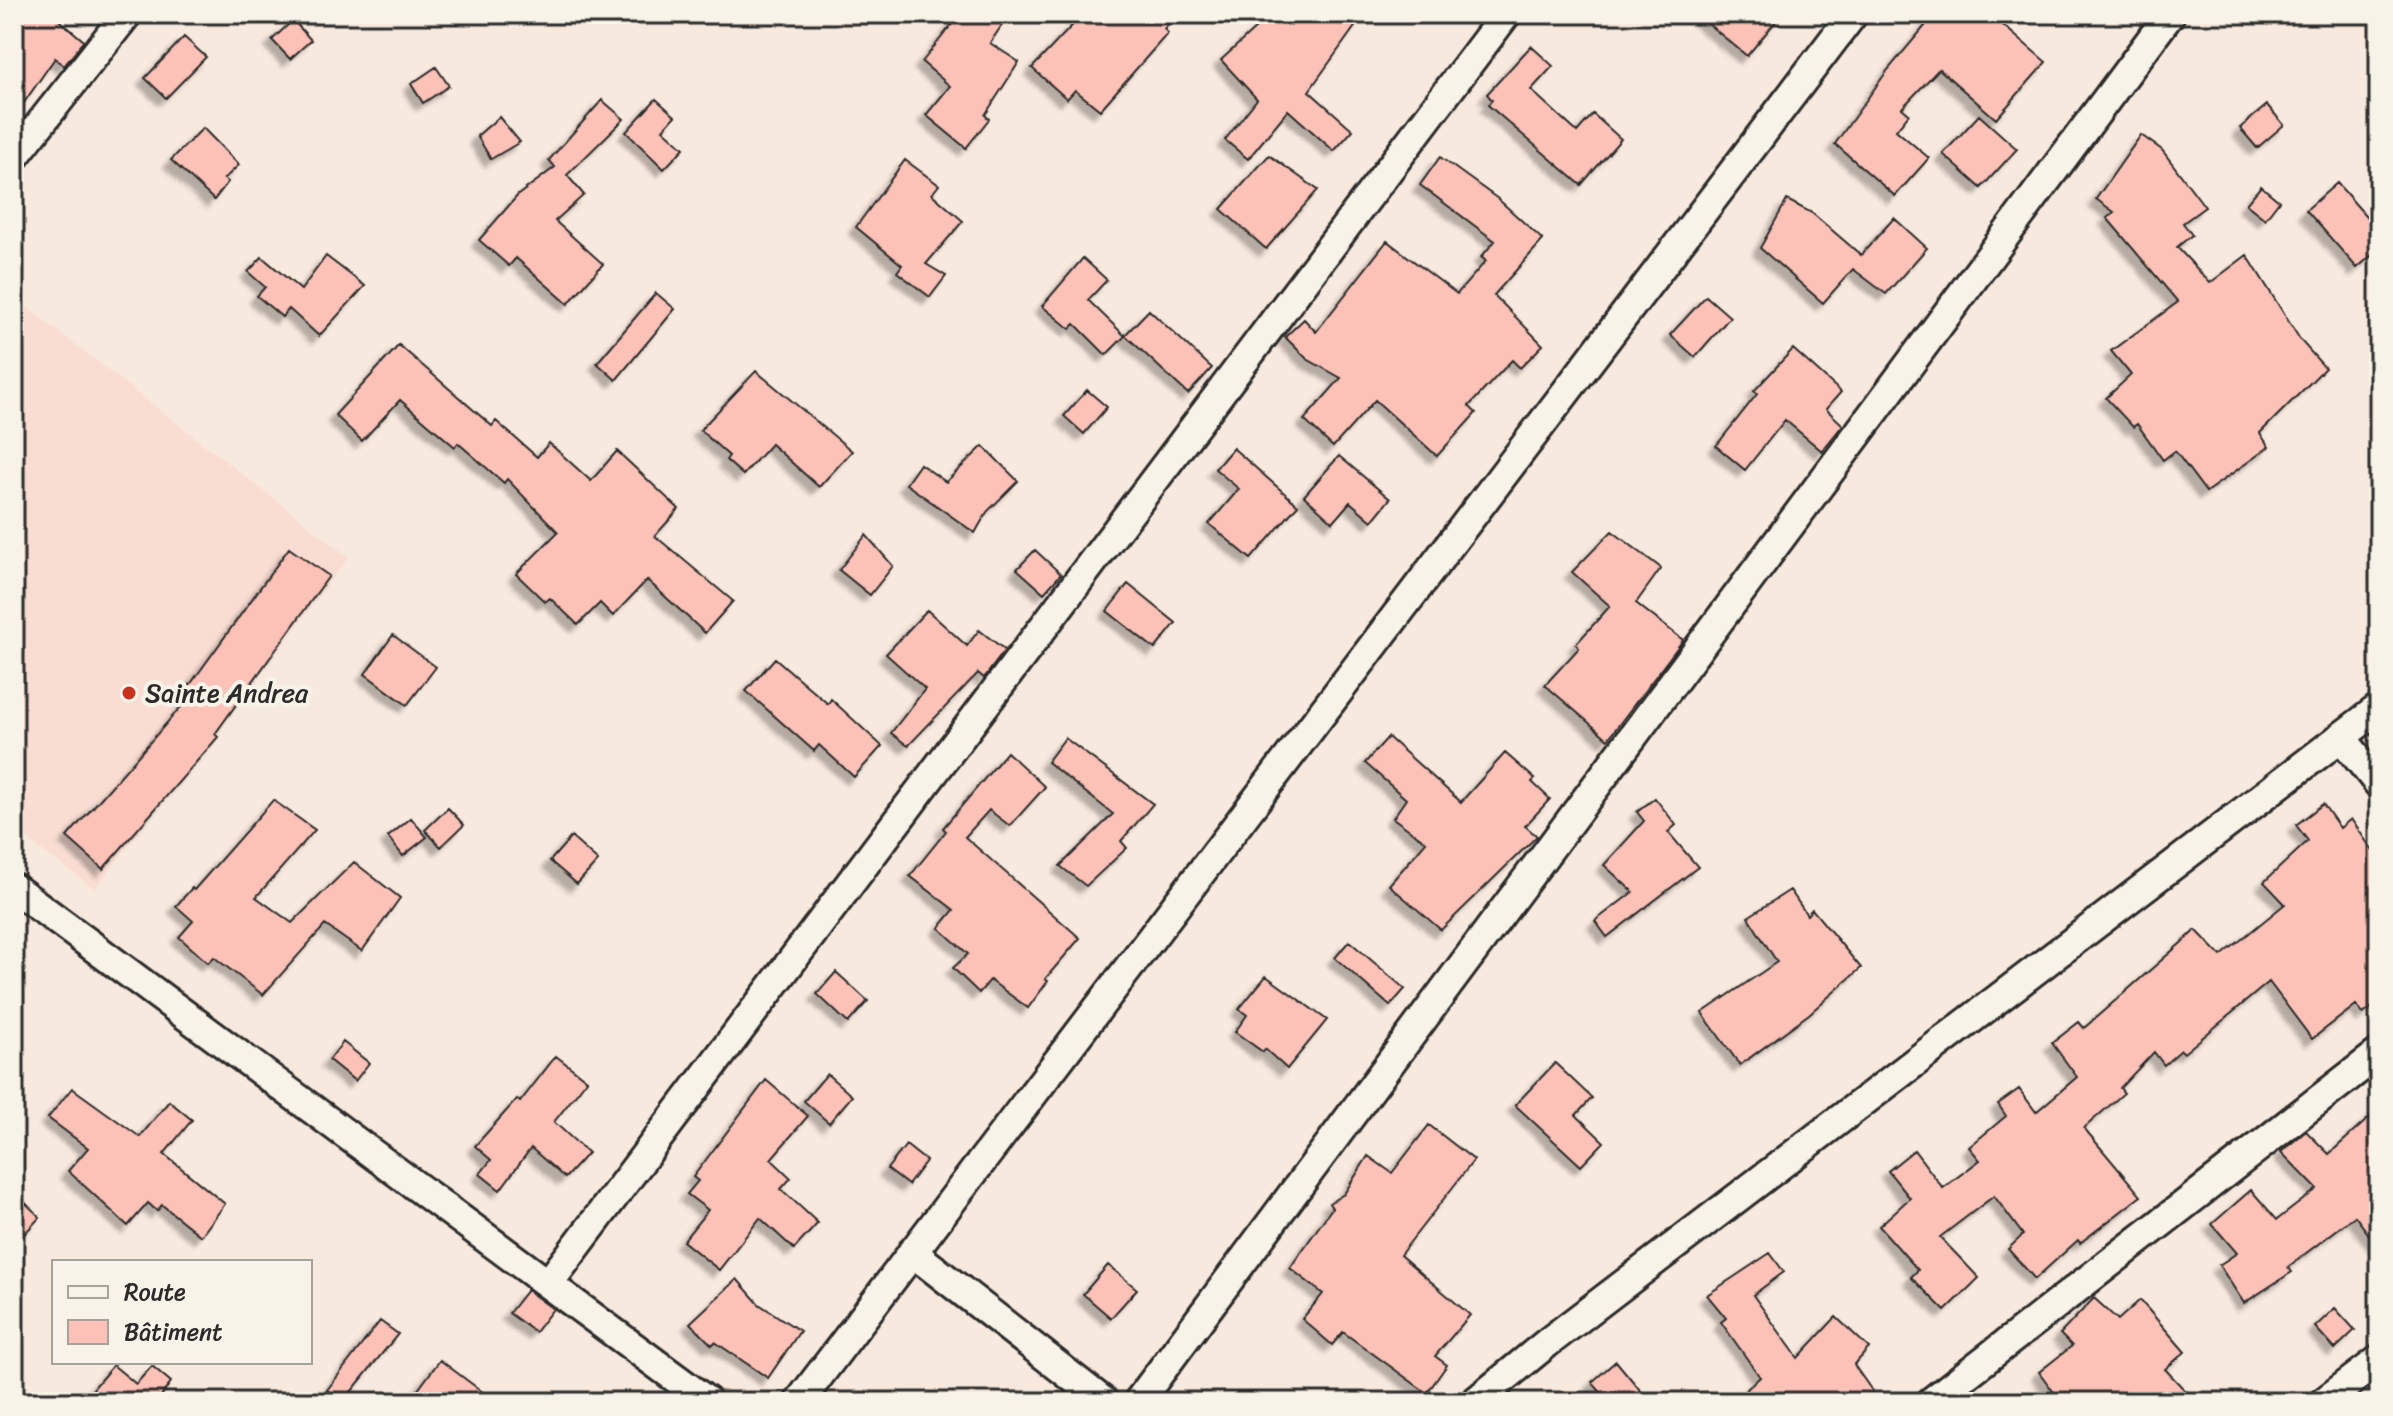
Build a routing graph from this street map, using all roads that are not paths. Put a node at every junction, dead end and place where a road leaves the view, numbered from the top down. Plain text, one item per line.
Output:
1 (127, 14) edge
2 (1506, 14) edge
3 (1853, 14) edge
4 (2170, 14) edge
5 (14, 157) edge
6 (2379, 708) edge
7 (2341, 737) junction
8 (2379, 784) edge
9 (14, 888) edge
10 (2379, 1053) edge
11 (912, 1252) junction
12 (548, 1284) junction
13 (2379, 1360) edge
14 (708, 1402) edge
15 (799, 1402) edge
16 (1104, 1402) edge
17 (1138, 1402) edge
18 (1475, 1402) edge
19 (1931, 1402) edge
20 (2324, 1402) edge

1 - 5 street
2 - 12 street
3 - 11 street
4 - 17 street
6 - 7 street
7 - 8 street
7 - 18 street
9 - 12 street
10 - 19 street
11 - 15 street
11 - 16 street
12 - 14 street
13 - 20 street

